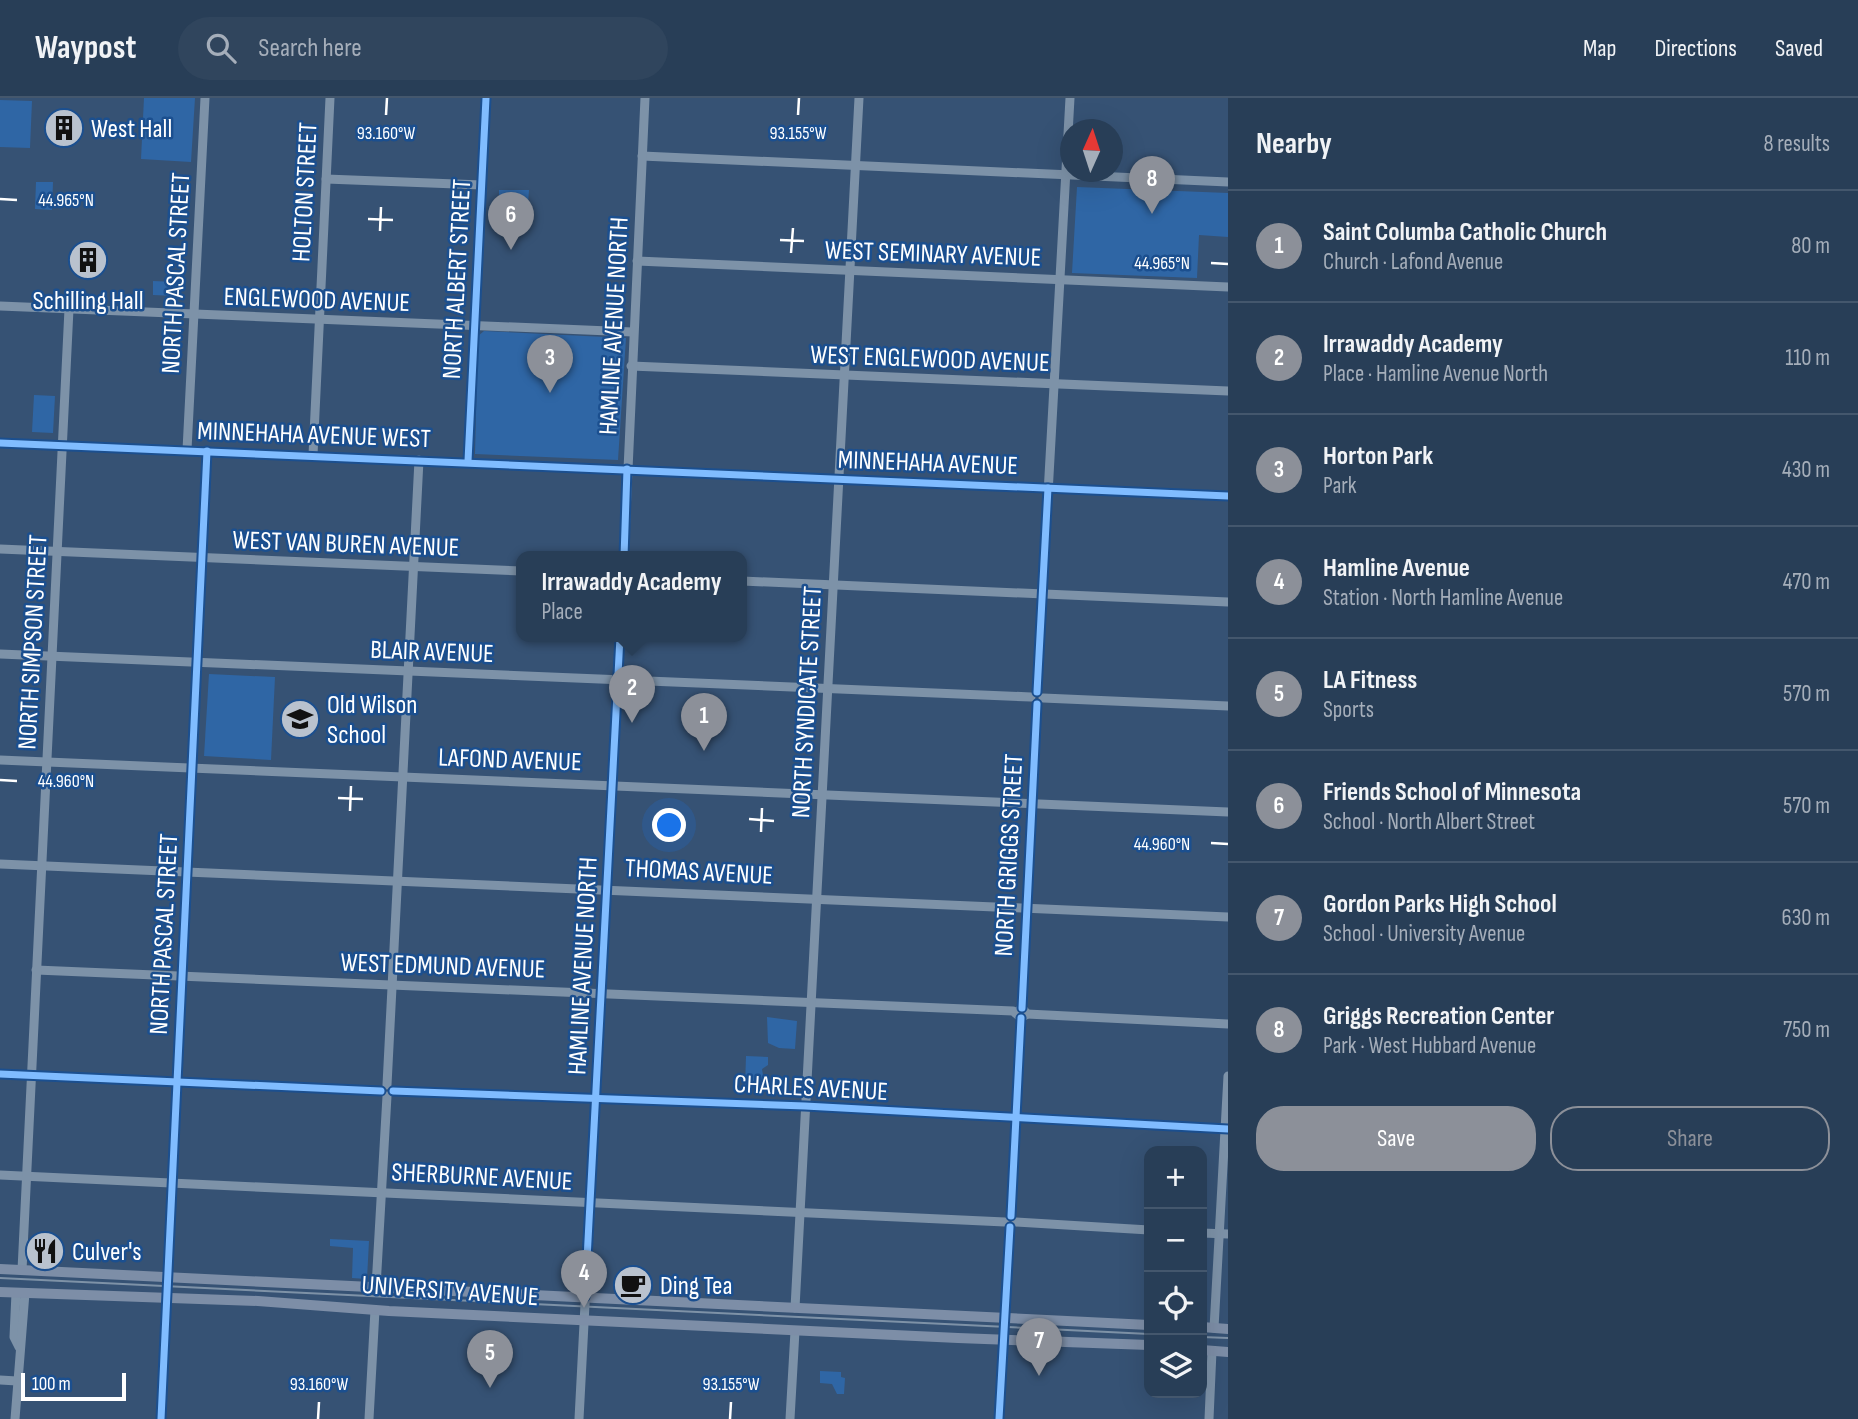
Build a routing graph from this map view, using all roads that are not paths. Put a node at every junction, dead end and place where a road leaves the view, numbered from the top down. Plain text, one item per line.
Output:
1 (205, 98) edge
2 (330, 98) edge
3 (486, 98) edge
4 (645, 98) edge
5 (859, 98) edge
6 (1070, 98) edge
7 (1069, 119) edge
8 (642, 156) junction
9 (855, 166) junction
10 (1060, 175) edge
11 (1123, 177) edge
12 (326, 179) junction
13 (1066, 182) edge
14 (1228, 182) edge
15 (482, 185) junction
16 (637, 261) junction
17 (850, 271) junction
18 (1060, 280) junction
19 (1228, 287) edge
20 (0, 306) edge
21 (69, 309) junction
22 (195, 315) junction
23 (319, 320) junction
24 (474, 326) junction
25 (633, 332) junction
26 (631, 366) junction
27 (844, 375) junction
28 (1055, 384) junction
29 (1228, 391) edge
30 (0, 443) edge
31 (62, 445) junction
32 (187, 450) junction
33 (207, 451) junction
34 (313, 455) junction
35 (419, 460) junction
36 (468, 461) junction
37 (627, 469) junction
38 (839, 479) junction
39 (1048, 488) junction
40 (1228, 496) edge
41 (0, 549) edge
42 (624, 551) edge
43 (57, 552) junction
44 (204, 558) junction
45 (414, 566) junction
46 (516, 571) edge
47 (747, 581) edge
48 (833, 585) junction
49 (1043, 593) junction
50 (1228, 602) edge
51 (620, 642) edge
52 (0, 654) edge
53 (52, 656) junction
54 (198, 662) junction
55 (408, 671) junction
56 (618, 680) junction
57 (828, 689) junction
58 (1037, 698) junction
59 (1228, 706) edge
60 (0, 760) edge
61 (46, 762) junction
62 (192, 768) junction
63 (403, 777) junction
64 (613, 784) junction
65 (822, 794) junction
66 (1032, 803) junction
67 (1228, 812) edge
68 (0, 864) edge
69 (41, 865) junction
70 (187, 871) junction
71 (397, 880) junction
72 (607, 888) junction
73 (816, 898) junction
74 (1026, 907) junction
75 (1228, 917) edge
76 (36, 970) junction
77 (182, 976) junction
78 (391, 984) junction
79 (601, 993) junction
80 (811, 1002) junction
81 (1022, 1013) junction
82 (1228, 1024) edge
83 (0, 1074) edge
84 (30, 1076) junction
85 (1228, 1076) edge
86 (177, 1082) junction
87 (387, 1091) junction
88 (597, 1100) junction
89 (805, 1106) junction
90 (1016, 1118) junction
91 (1227, 1129) edge
92 (0, 1175) edge
93 (26, 1176) junction
94 (172, 1184) junction
95 (381, 1192) junction
96 (590, 1202) junction
97 (800, 1211) junction
98 (1010, 1222) junction
99 (1144, 1230) edge
100 (1224, 1234) edge
101 (0, 1269) edge
102 (22, 1270) junction
103 (168, 1277) junction
104 (376, 1287) junction
105 (0, 1292) edge
106 (21, 1293) junction
107 (584, 1297) junction
108 (168, 1300) junction
109 (795, 1308) junction
110 (375, 1310) junction
111 (1005, 1318) junction
112 (583, 1321) junction
113 (1144, 1325) edge
114 (1207, 1328) edge
115 (1214, 1328) junction
116 (1228, 1329) edge
117 (794, 1331) junction
118 (1004, 1340) junction
119 (1144, 1345) edge
120 (1207, 1350) edge
121 (1228, 1352) edge
122 (0, 1380) edge
123 (17, 1381) junction
124 (15, 1419) edge
125 (161, 1419) edge
126 (369, 1419) edge
127 (579, 1419) edge
128 (790, 1419) edge
129 (999, 1419) edge
130 (1209, 1419) edge

1 - 22 street, NORTH PASCAL STREET
2 - 12 street, HOLTON STREET
3 - 15 street, NORTH ALBERT STREET
4 - 8 street, HAMLINE AVENUE NORTH
5 - 9 street, NORTH SYNDICATE STREET
6 - 7 street, NORTH GRIGGS STREET
8 - 9 street
8 - 16 street, HAMLINE AVENUE NORTH
9 - 10 street
9 - 17 street, NORTH SYNDICATE STREET
11 - 14 street
12 - 15 street
12 - 23 street, HOLTON STREET
13 - 18 street, NORTH GRIGGS STREET
15 - 24 street, NORTH ALBERT STREET
16 - 17 street, WEST SEMINARY AVENUE
16 - 25 street, HAMLINE AVENUE NORTH
17 - 18 street, WEST SEMINARY AVENUE
17 - 27 street, NORTH SYNDICATE STREET
18 - 19 street, WEST SEMINARY AVENUE
18 - 28 street, NORTH GRIGGS STREET
20 - 21 street, ENGLEWOOD AVENUE
21 - 22 street, ENGLEWOOD AVENUE
21 - 31 street, NORTH SIMPSON STREET
22 - 23 street, ENGLEWOOD AVENUE
22 - 32 street, NORTH PASCAL STREET
23 - 24 street, ENGLEWOOD AVENUE
23 - 34 street, HOLTON STREET
24 - 25 street, ENGLEWOOD AVENUE
24 - 36 street, NORTH ALBERT STREET
25 - 26 street, HAMLINE AVENUE NORTH
26 - 27 street, WEST ENGLEWOOD AVENUE
26 - 37 street, HAMLINE AVENUE NORTH
27 - 28 street, WEST ENGLEWOOD AVENUE
27 - 38 street, NORTH SYNDICATE STREET
28 - 29 street, WEST ENGLEWOOD AVENUE
28 - 39 street, NORTH GRIGGS STREET
30 - 31 street, MINNEHAHA AVENUE WEST
31 - 32 street, MINNEHAHA AVENUE WEST
31 - 43 street, NORTH SIMPSON STREET
32 - 33 street, MINNEHAHA AVENUE WEST
33 - 34 street, MINNEHAHA AVENUE WEST
33 - 44 street, NORTH PASCAL STREET
34 - 35 street, MINNEHAHA AVENUE WEST
35 - 36 street, MINNEHAHA AVENUE WEST
35 - 45 street
36 - 37 street, MINNEHAHA AVENUE WEST
37 - 38 street, MINNEHAHA AVENUE
37 - 42 street, HAMLINE AVENUE NORTH
38 - 39 street, MINNEHAHA AVENUE
38 - 48 street, NORTH SYNDICATE STREET
39 - 40 street, MINNEHAHA AVENUE
39 - 49 street, NORTH GRIGGS STREET
41 - 43 street, WEST VAN BUREN AVENUE
43 - 44 street, WEST VAN BUREN AVENUE
43 - 53 street, NORTH SIMPSON STREET
44 - 45 street, WEST VAN BUREN AVENUE
44 - 54 street, NORTH PASCAL STREET
45 - 46 street, WEST VAN BUREN AVENUE
45 - 55 street
47 - 48 street
48 - 49 street
48 - 57 street, NORTH SYNDICATE STREET
49 - 50 street
49 - 58 street, NORTH GRIGGS STREET
51 - 56 street, HAMLINE AVENUE NORTH
52 - 53 street, BLAIR AVENUE
53 - 54 street, BLAIR AVENUE
53 - 61 street, NORTH SIMPSON STREET
54 - 55 street, BLAIR AVENUE
54 - 62 street, NORTH PASCAL STREET
55 - 56 street, BLAIR AVENUE
55 - 63 street
56 - 57 street, BLAIR AVENUE
56 - 64 street, HAMLINE AVENUE NORTH
57 - 58 street, BLAIR AVENUE
57 - 65 street, NORTH SYNDICATE STREET
58 - 59 street, BLAIR AVENUE
58 - 66 street, NORTH GRIGGS STREET
60 - 61 street, LAFOND AVENUE
61 - 62 street, LAFOND AVENUE
61 - 69 street, NORTH SIMPSON STREET
62 - 63 street, LAFOND AVENUE
62 - 70 street, NORTH PASCAL STREET
63 - 64 street, LAFOND AVENUE
63 - 71 street
64 - 65 street, LAFOND AVENUE
64 - 72 street, HAMLINE AVENUE NORTH
65 - 66 street, LAFOND AVENUE
65 - 73 street, NORTH SYNDICATE STREET
66 - 67 street, LAFOND AVENUE
66 - 74 street, NORTH GRIGGS STREET
68 - 69 street, THOMAS AVENUE
69 - 70 street, THOMAS AVENUE
69 - 76 street, NORTH SIMPSON STREET
70 - 71 street, THOMAS AVENUE
70 - 77 street, NORTH PASCAL STREET
71 - 72 street, THOMAS AVENUE
71 - 78 street
72 - 73 street, THOMAS AVENUE
72 - 79 street, HAMLINE AVENUE NORTH
73 - 74 street, THOMAS AVENUE
73 - 80 street, NORTH SYNDICATE STREET
74 - 75 street, THOMAS AVENUE
74 - 81 street, NORTH GRIGGS STREET
76 - 77 street, WEST EDMUND AVENUE
76 - 84 street, NORTH SIMPSON STREET
77 - 78 street, WEST EDMUND AVENUE
77 - 86 street, NORTH PASCAL STREET
78 - 79 street, WEST EDMUND AVENUE
78 - 87 street
79 - 80 street, WEST EDMUND AVENUE
79 - 88 street, HAMLINE AVENUE NORTH
80 - 81 street, WEST EDMUND AVENUE
80 - 89 street, NORTH SYNDICATE STREET
81 - 82 street, WEST EDMUND AVENUE
81 - 90 street, NORTH GRIGGS STREET
83 - 84 street, CHARLES AVENUE
84 - 86 street, CHARLES AVENUE
84 - 93 street, NORTH SIMPSON STREET
85 - 91 street
86 - 87 street, CHARLES AVENUE
86 - 94 street, NORTH PASCAL STREET
87 - 88 street, CHARLES AVENUE
87 - 95 street
88 - 89 street, CHARLES AVENUE
88 - 96 street, HAMLINE AVENUE NORTH
89 - 90 street, CHARLES AVENUE
89 - 97 street, NORTH SYNDICATE STREET
90 - 91 street, CHARLES AVENUE
90 - 98 street, NORTH GRIGGS STREET
91 - 100 street
92 - 93 street, SHERBURNE AVENUE
93 - 94 street, SHERBURNE AVENUE
93 - 102 street, NORTH SIMPSON STREET
94 - 95 street, SHERBURNE AVENUE
94 - 103 street, NORTH PASCAL STREET
95 - 96 street, SHERBURNE AVENUE
95 - 104 street
96 - 97 street, SHERBURNE AVENUE
96 - 107 street, HAMLINE AVENUE NORTH
97 - 98 street, SHERBURNE AVENUE
97 - 109 street, NORTH SYNDICATE STREET
98 - 99 street, SHERBURNE AVENUE
98 - 111 street, NORTH GRIGGS STREET
100 - 115 street
101 - 102 main road, UNIVERSITY AVENUE
102 - 103 main road, UNIVERSITY AVENUE
103 - 104 main road, UNIVERSITY AVENUE
103 - 108 street, NORTH PASCAL STREET
104 - 107 main road, UNIVERSITY AVENUE
105 - 106 main road, UNIVERSITY AVENUE
106 - 108 main road, UNIVERSITY AVENUE
106 - 123 street
107 - 109 main road, UNIVERSITY AVENUE
107 - 112 street, HAMLINE AVENUE NORTH
108 - 110 main road, UNIVERSITY AVENUE
108 - 125 street, NORTH PASCAL STREET
109 - 111 main road, UNIVERSITY AVENUE
110 - 112 main road, UNIVERSITY AVENUE
110 - 126 street
111 - 113 main road, UNIVERSITY AVENUE
111 - 118 street, NORTH GRIGGS STREET
112 - 117 main road, UNIVERSITY AVENUE
112 - 127 street
114 - 115 main road
115 - 116 main road
117 - 118 main road, UNIVERSITY AVENUE
117 - 128 street
118 - 119 main road, UNIVERSITY AVENUE
118 - 129 street, NORTH GRIGGS STREET
120 - 121 main road
120 - 130 street
122 - 123 street
123 - 124 street

